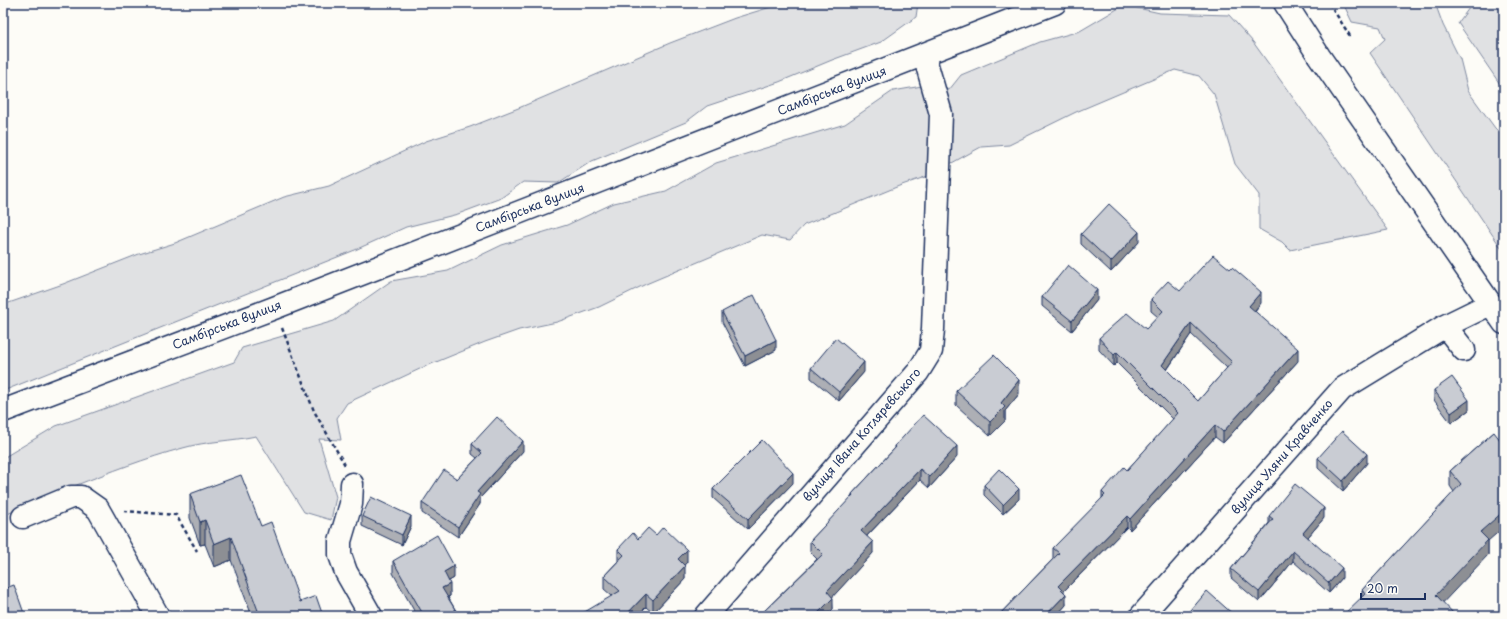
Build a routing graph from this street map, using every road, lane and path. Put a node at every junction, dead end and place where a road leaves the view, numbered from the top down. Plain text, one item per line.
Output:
1 (1055, 3) edge
2 (1329, 3) edge
3 (1291, 5) edge
4 (1350, 36) dead end
5 (924, 55) junction
6 (1490, 304) junction
7 (274, 308) junction
8 (1504, 323) edge
9 (1445, 326) junction
10 (1464, 350) dead end
11 (3, 411) edge
12 (352, 484) joint
13 (98, 509) junction
14 (23, 517) dead end
15 (197, 551) dead end
16 (158, 616) edge
17 (371, 616) edge
18 (706, 616) edge
19 (1141, 616) edge

1 - 5 main road, Самбірська вулиця
2 - 4 path
3 - 6 main road
5 - 7 main road, Самбірська вулиця
5 - 18 main road, вулиця Івана Котляревського
6 - 8 main road
6 - 9 main road, вулиця Уляни Кравченко
7 - 11 main road, Самбірська вулиця
7 - 12 path
9 - 10 main road
9 - 19 main road, вулиця Уляни Кравченко
12 - 17 main road
13 - 14 main road
13 - 15 path
13 - 16 main road

